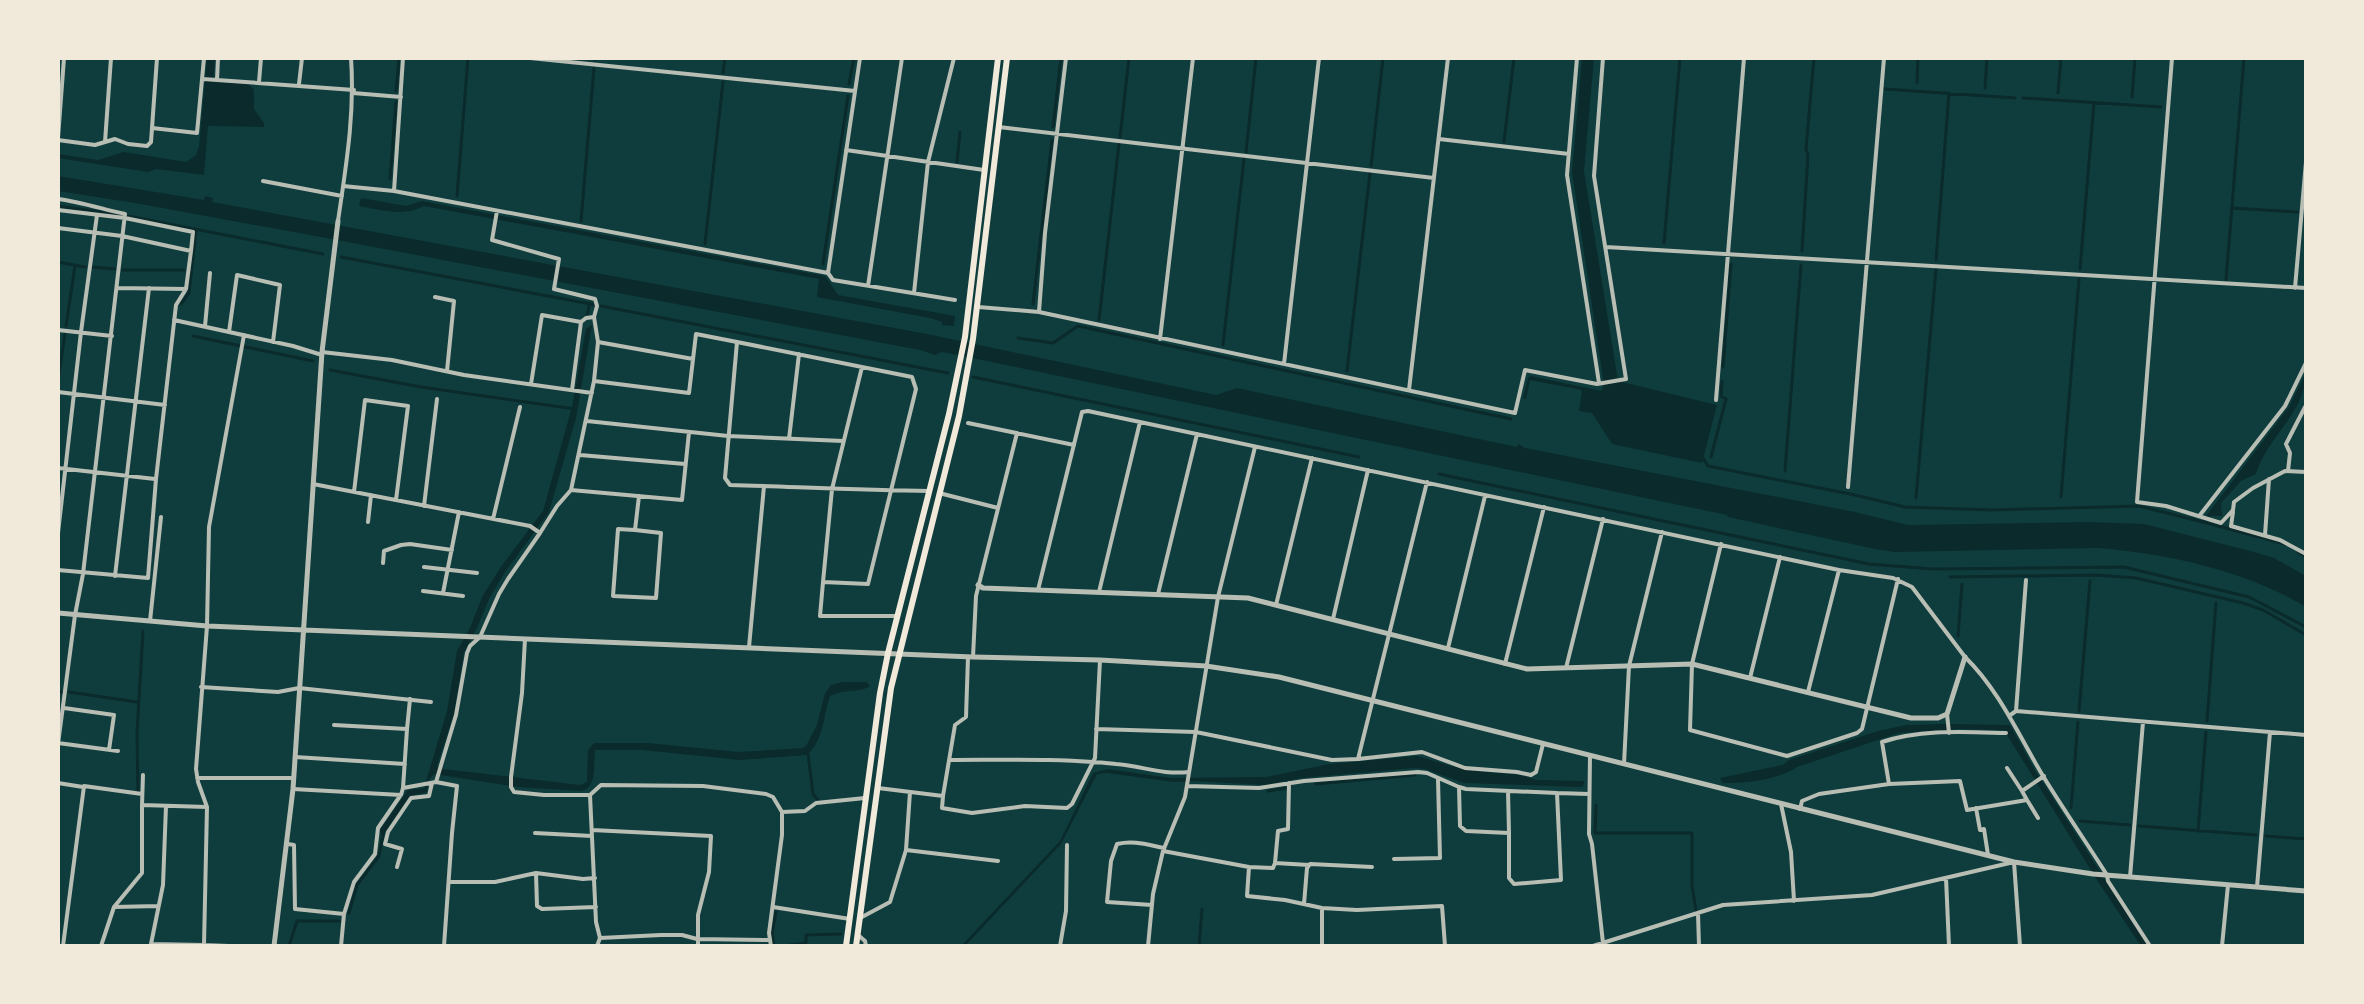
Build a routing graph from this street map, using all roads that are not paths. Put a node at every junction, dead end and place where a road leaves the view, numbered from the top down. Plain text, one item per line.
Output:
1 (64, 58) edge
2 (111, 58) edge
3 (157, 58) edge
4 (204, 58) edge
5 (218, 58) edge
6 (261, 58) edge
7 (302, 58) edge
8 (351, 58) edge
9 (403, 58) edge
10 (530, 58) edge
11 (860, 58) edge
12 (902, 58) edge
13 (954, 58) edge
14 (998, 58) edge
15 (1007, 58) edge
16 (1066, 58) edge
17 (1193, 58) edge
18 (1319, 58) edge
19 (1448, 58) edge
20 (1577, 58) edge
21 (1603, 58) edge
22 (1744, 58) edge
23 (1884, 58) edge
24 (2172, 58) edge
25 (204, 79) junction
26 (216, 80) junction
27 (259, 82) junction
28 (299, 84) junction
29 (354, 91) junction
30 (855, 91) junction
31 (401, 97) junction
32 (999, 127) junction
33 (152, 128) junction
34 (1058, 133) junction
35 (58, 139) edge
36 (1439, 139) junction
37 (105, 142) junction
38 (1182, 148) junction
39 (846, 150) junction
40 (1569, 154) junction
41 (887, 156) junction
42 (928, 162) junction
43 (2306, 162) edge
44 (1307, 163) junction
45 (984, 170) junction
46 (1434, 178) junction
47 (263, 181) dead end
48 (343, 186) junction
49 (394, 191) junction
50 (342, 196) junction
51 (58, 199) edge
52 (58, 210) edge
53 (497, 212) junction
54 (97, 215) junction
55 (125, 218) junction
56 (338, 221) joint
57 (58, 228) edge
58 (95, 233) junction
59 (122, 236) junction
60 (1606, 247) junction
61 (191, 251) junction
62 (1728, 254) junction
63 (1867, 261) junction
64 (210, 273) dead end
65 (828, 273) junction
66 (2154, 279) junction
67 (868, 286) junction
68 (117, 288) junction
69 (149, 288) junction
70 (2295, 288) junction
71 (2306, 288) edge
72 (186, 289) junction
73 (914, 293) junction
74 (435, 297) dead end
75 (955, 300) dead end
76 (978, 307) junction
77 (1039, 312) junction
78 (594, 317) junction
79 (174, 320) junction
80 (581, 322) junction
81 (205, 327) junction
82 (58, 330) edge
83 (81, 332) junction
84 (229, 332) junction
85 (244, 335) junction
86 (112, 336) junction
87 (1160, 339) junction
88 (273, 342) junction
89 (598, 342) junction
90 (737, 342) junction
91 (322, 354) junction
92 (799, 354) junction
93 (693, 359) junction
94 (2306, 363) edge
95 (1284, 364) junction
96 (862, 367) junction
97 (447, 371) junction
98 (594, 381) junction
99 (1601, 383) junction
100 (531, 384) junction
101 (573, 390) junction
102 (1409, 390) junction
103 (58, 392) edge
104 (592, 393) junction
105 (74, 394) junction
106 (105, 397) junction
107 (437, 399) dead end
108 (1716, 400) dead end
109 (136, 401) junction
110 (165, 405) junction
111 (520, 407) dead end
112 (2304, 407) edge
113 (587, 421) junction
114 (1140, 422) junction
115 (968, 423) dead end
116 (689, 432) junction
117 (1017, 433) junction
118 (1197, 434) junction
119 (728, 436) junction
120 (789, 439) junction
121 (843, 441) junction
122 (1074, 445) junction
123 (1255, 447) junction
124 (580, 455) junction
125 (1312, 458) junction
126 (686, 464) junction
127 (58, 468) edge
128 (65, 469) junction
129 (1368, 470) junction
130 (2288, 471) junction
131 (96, 472) junction
132 (2306, 472) edge
133 (127, 476) junction
134 (156, 479) junction
135 (2269, 479) junction
136 (1427, 482) junction
137 (313, 484) junction
138 (764, 486) junction
139 (1848, 487) dead end
140 (832, 489) junction
141 (571, 490) junction
142 (891, 491) junction
143 (929, 491) junction
144 (354, 492) junction
145 (939, 493) junction
146 (371, 495) junction
147 (639, 496) junction
148 (1485, 496) junction
149 (396, 500) junction
150 (424, 506) junction
151 (1544, 507) junction
152 (998, 508) junction
153 (2233, 510) junction
154 (459, 512) junction
155 (161, 517) dead end
156 (2204, 517) junction
157 (493, 519) junction
158 (1603, 519) junction
159 (368, 522) dead end
160 (635, 530) junction
161 (539, 532) junction
162 (1662, 532) junction
163 (58, 533) edge
164 (2265, 535) junction
165 (1721, 544) junction
166 (452, 550) junction
167 (2306, 553) edge
168 (1780, 557) junction
169 (383, 563) dead end
170 (424, 567) dead end
171 (58, 570) edge
172 (448, 570) junction
173 (1839, 570) junction
174 (477, 573) dead end
175 (83, 574) junction
176 (115, 576) junction
177 (1898, 579) junction
178 (2026, 580) dead end
179 (823, 582) junction
180 (978, 585) junction
181 (1038, 590) junction
182 (423, 591) dead end
183 (1099, 592) junction
184 (443, 593) junction
185 (1158, 594) junction
186 (463, 596) dead end
187 (1218, 597) junction
188 (1276, 605) junction
189 (58, 613) edge
190 (75, 615) junction
191 (897, 616) junction
192 (1333, 619) junction
193 (150, 621) junction
194 (207, 626) junction
195 (303, 630) junction
196 (1389, 633) junction
197 (477, 637) junction
198 (525, 639) junction
199 (749, 647) junction
200 (1448, 648) junction
201 (888, 653) junction
202 (899, 654) junction
203 (971, 657) junction
204 (1965, 657) junction
205 (1100, 660) junction
206 (1505, 664) junction
207 (1692, 664) junction
208 (1206, 666) junction
209 (1629, 666) junction
210 (1566, 669) junction
211 (1750, 678) junction
212 (201, 687) junction
213 (299, 688) junction
214 (1808, 693) junction
215 (410, 698) junction
216 (1372, 700) junction
217 (431, 702) dead end
218 (64, 708) junction
219 (1868, 708) junction
220 (2016, 711) junction
221 (1947, 714) junction
222 (2009, 716) junction
223 (2143, 722) junction
224 (334, 725) dead end
225 (407, 729) junction
226 (1096, 729) junction
227 (1196, 732) junction
228 (1949, 732) junction
229 (2270, 732) junction
230 (2006, 733) dead end
231 (2306, 735) edge
232 (58, 743) edge
233 (1543, 744) junction
234 (109, 750) junction
235 (118, 751) dead end
236 (1590, 755) junction
237 (295, 757) junction
238 (1358, 759) junction
239 (949, 760) junction
240 (1093, 763) junction
241 (405, 764) junction
242 (1624, 764) junction
243 (2007, 768) dead end
244 (1189, 774) junction
245 (143, 775) dead end
246 (2042, 777) junction
247 (197, 778) junction
248 (294, 778) junction
249 (1438, 778) junction
250 (431, 782) junction
251 (58, 783) edge
252 (1289, 783) junction
253 (1889, 784) junction
254 (1187, 785) junction
255 (84, 787) junction
256 (1459, 787) junction
257 (403, 788) junction
258 (876, 788) junction
259 (293, 789) junction
260 (1508, 791) junction
261 (2022, 791) junction
262 (910, 792) junction
263 (1557, 793) junction
264 (142, 794) junction
265 (1589, 794) junction
266 (401, 795) junction
267 (590, 795) junction
268 (943, 796) junction
269 (865, 798) junction
270 (2027, 800) junction
271 (1781, 804) junction
272 (142, 805) junction
273 (166, 806) junction
274 (207, 807) junction
275 (1976, 808) junction
276 (1800, 809) junction
277 (782, 812) junction
278 (2038, 818) dead end
279 (535, 833) dead end
280 (592, 833) junction
281 (1509, 833) junction
282 (288, 844) junction
283 (1067, 845) dead end
284 (906, 850) junction
285 (1164, 850) junction
286 (1988, 855) junction
287 (1394, 859) dead end
288 (998, 861) dead end
289 (2014, 862) junction
290 (1275, 863) junction
291 (1309, 865) junction
292 (397, 867) dead end
293 (1249, 867) junction
294 (1372, 867) dead end
295 (536, 873) junction
296 (2105, 875) junction
297 (2130, 877) junction
298 (595, 878) junction
299 (1946, 878) junction
300 (449, 882) junction
301 (2228, 885) junction
302 (2257, 887) junction
303 (2306, 891) edge
304 (1794, 901) junction
305 (1304, 904) junction
306 (1152, 905) junction
307 (158, 906) junction
308 (114, 907) junction
309 (596, 907) junction
310 (773, 907) junction
311 (1322, 908) junction
312 (1698, 913) junction
313 (344, 914) junction
314 (859, 918) junction
315 (850, 919) junction
316 (857, 935) junction
317 (600, 938) junction
318 (697, 939) junction
319 (770, 943) edge
320 (1603, 943) junction
321 (151, 945) edge
322 (204, 945) edge
323 (63, 946) edge
324 (101, 946) edge
325 (229, 946) edge
326 (274, 946) edge
327 (341, 946) edge
328 (444, 946) edge
329 (597, 946) edge
330 (698, 946) edge
331 (846, 946) edge
332 (856, 946) edge
333 (866, 946) edge
334 (1060, 946) edge
335 (1148, 946) edge
336 (1322, 946) edge
337 (1445, 946) edge
338 (1593, 946) edge
339 (1699, 946) edge
340 (1949, 946) edge
341 (2020, 946) edge
342 (2150, 946) edge
343 (2222, 946) edge

1 - 35 street
2 - 37 street
3 - 33 street
4 - 25 street
5 - 26 street
6 - 27 street
7 - 28 street
8 - 29 street
9 - 31 street
10 - 30 street
11 - 30 street
12 - 41 street
13 - 42 street
14 - 45 main road
15 - 32 main road
16 - 34 street
17 - 38 street
18 - 44 street
19 - 36 street
20 - 40 street
21 - 60 street
22 - 62 street
23 - 63 street
24 - 66 street
25 - 26 street
25 - 33 street
26 - 27 street
27 - 28 street
28 - 29 street
29 - 31 street
29 - 48 street
30 - 39 street
31 - 49 street
32 - 34 street
32 - 76 main road
33 - 37 street
34 - 38 street
34 - 77 street
35 - 37 street
36 - 40 street
36 - 46 street
38 - 44 street
38 - 87 street
39 - 41 street
39 - 65 street
40 - 99 street
41 - 42 street
41 - 67 street
42 - 45 street
42 - 73 street
43 - 70 street
44 - 46 street
44 - 95 street
45 - 143 main road
46 - 102 street
47 - 50 street
48 - 49 street
48 - 50 street
49 - 53 street
50 - 56 street
51 - 55 street
52 - 54 street
53 - 65 street
53 - 78 street
54 - 55 street
54 - 58 street
55 - 59 street
55 - 61 street
56 - 91 street
57 - 58 street
58 - 59 street
58 - 83 street
59 - 61 street
59 - 68 street
60 - 62 street
60 - 99 street
61 - 72 street
62 - 63 street
62 - 108 street
63 - 66 street
63 - 139 street
64 - 81 street
65 - 67 street
66 - 70 street
66 - 156 street
67 - 73 street
68 - 69 street
68 - 86 street
69 - 72 street
69 - 109 street
70 - 71 street
72 - 79 street
73 - 75 street
74 - 97 street
76 - 77 street
76 - 145 main road
77 - 87 street
78 - 80 street
78 - 89 street
79 - 81 street
79 - 110 street
80 - 100 street
80 - 101 street
81 - 84 street
82 - 83 street
83 - 86 street
83 - 105 street
84 - 85 street
84 - 88 street
85 - 88 street
85 - 194 street
86 - 106 street
87 - 95 street
88 - 91 street
89 - 93 street
89 - 98 street
90 - 92 street
90 - 93 street
90 - 119 street
91 - 97 street
91 - 137 street
92 - 96 street
92 - 120 street
93 - 98 street
94 - 156 street
95 - 102 street
96 - 121 street
96 - 142 street
97 - 100 street
98 - 104 street
99 - 102 street
100 - 101 street
101 - 104 street
103 - 105 street
104 - 113 street
105 - 106 street
105 - 128 street
106 - 109 street
106 - 131 street
107 - 150 street
109 - 110 street
109 - 133 street
110 - 134 street
111 - 157 street
112 - 130 street
113 - 116 street
113 - 124 street
114 - 118 street
114 - 122 street
114 - 183 street
115 - 117 street
116 - 119 street
116 - 126 street
117 - 122 street
117 - 152 street
118 - 123 street
118 - 185 street
119 - 120 street
119 - 138 street
120 - 121 street
121 - 140 street
122 - 181 street
123 - 125 street
123 - 187 street
124 - 126 street
124 - 141 street
125 - 129 street
125 - 188 street
126 - 147 street
127 - 128 street
128 - 131 street
128 - 163 street
129 - 136 street
129 - 192 street
130 - 132 street
130 - 135 street
131 - 133 street
131 - 175 street
133 - 134 street
133 - 176 street
134 - 176 street
135 - 153 street
135 - 164 street
136 - 148 street
136 - 196 street
137 - 144 street
137 - 195 street
138 - 140 street
138 - 199 street
140 - 142 street
140 - 179 street
141 - 147 street
141 - 161 street
142 - 143 street
142 - 179 street
143 - 191 main road
144 - 146 street
144 - 149 street
145 - 152 street
145 - 202 main road
146 - 149 street
146 - 159 street
147 - 160 street
148 - 151 street
148 - 200 street
149 - 150 street
150 - 154 street
151 - 158 street
151 - 206 street
152 - 180 street
153 - 156 street
153 - 164 street
154 - 157 street
154 - 166 street
155 - 193 street
157 - 161 street
158 - 162 street
158 - 210 street
160 - 160 street
161 - 197 street
162 - 165 street
162 - 209 street
164 - 167 street
165 - 168 street
165 - 207 street
166 - 169 street
166 - 172 street
168 - 173 street
168 - 211 street
170 - 172 street
171 - 175 street
172 - 174 street
172 - 184 street
173 - 177 street
173 - 214 street
175 - 176 street
175 - 190 street
177 - 204 street
177 - 219 street
178 - 220 street
179 - 191 street
180 - 181 street
180 - 203 street
181 - 183 street
182 - 184 street
183 - 185 street
184 - 186 street
185 - 187 street
187 - 188 street
187 - 208 street
188 - 192 street
189 - 190 street
190 - 193 street
190 - 218 street
191 - 201 main road
192 - 196 street
193 - 194 street
194 - 195 street
194 - 212 street
195 - 197 street
195 - 213 street
196 - 200 street
196 - 216 street
197 - 198 street
197 - 250 street
198 - 199 street
198 - 267 street
199 - 201 street
200 - 206 street
201 - 202 street
201 - 269 main road
202 - 203 street
202 - 258 main road
203 - 205 street
203 - 239 street
204 - 221 street
204 - 222 street
205 - 208 street
205 - 226 street
206 - 210 street
207 - 209 street
207 - 211 street
207 - 219 street
208 - 216 street
208 - 227 street
209 - 210 street
209 - 242 street
211 - 214 street
212 - 213 street
212 - 247 street
213 - 215 street
213 - 237 street
214 - 219 street
215 - 217 street
215 - 225 street
216 - 233 street
216 - 238 street
218 - 232 street
218 - 234 street
219 - 221 street
220 - 222 street
220 - 223 street
221 - 228 street
222 - 246 street
223 - 229 street
223 - 297 street
224 - 225 street
225 - 241 street
226 - 227 street
226 - 240 street
227 - 238 street
227 - 244 street
228 - 230 street
228 - 253 street
229 - 231 street
229 - 302 street
232 - 234 street
233 - 236 street
233 - 238 street
234 - 235 street
236 - 242 street
236 - 265 street
237 - 241 street
237 - 248 street
239 - 240 street
239 - 268 street
240 - 244 street
240 - 268 street
241 - 257 street
242 - 271 street
243 - 261 street
244 - 254 street
245 - 264 street
246 - 261 street
246 - 296 street
247 - 248 street
247 - 274 street
248 - 259 street
249 - 252 street
249 - 256 street
249 - 287 street
250 - 257 street
250 - 292 street
250 - 300 street
251 - 255 street
252 - 254 street
252 - 290 street
253 - 275 street
253 - 276 street
254 - 285 street
255 - 264 street
255 - 323 street
256 - 260 street
256 - 281 street
257 - 266 street
258 - 262 street
258 - 314 main road
259 - 266 street
259 - 282 street
260 - 263 street
260 - 281 street
261 - 270 street
262 - 268 street
262 - 284 street
263 - 265 street
263 - 281 street
264 - 272 street
265 - 320 street
266 - 313 street
267 - 277 street
267 - 280 street
269 - 277 street
269 - 315 main road
270 - 275 street
270 - 278 street
271 - 276 street
271 - 304 street
272 - 273 street
272 - 308 street
273 - 274 street
273 - 307 street
274 - 322 street
275 - 286 street
276 - 286 street
277 - 310 street
279 - 280 street
280 - 298 street
280 - 318 street
282 - 313 street
282 - 326 street
283 - 334 street
284 - 288 street
284 - 314 street
285 - 293 street
285 - 306 street
285 - 306 street
286 - 289 street
289 - 296 street
289 - 299 street
289 - 341 street
290 - 291 street
290 - 293 street
291 - 294 street
291 - 305 street
293 - 305 street
295 - 298 street
295 - 300 street
295 - 309 street
296 - 297 street
296 - 342 street
297 - 301 street
298 - 309 street
299 - 304 street
299 - 340 street
300 - 328 street
301 - 302 street
301 - 343 street
302 - 303 street
304 - 312 street
305 - 311 street
306 - 335 street
307 - 308 street
307 - 321 street
308 - 324 street
309 - 317 street
310 - 315 street
310 - 319 street
311 - 336 street
311 - 337 street
312 - 320 street
312 - 339 street
313 - 327 street
314 - 316 main road
315 - 331 main road
316 - 332 main road
316 - 333 street
317 - 318 street
317 - 329 street
318 - 319 street
318 - 330 street
320 - 338 street
321 - 322 street
322 - 325 street

